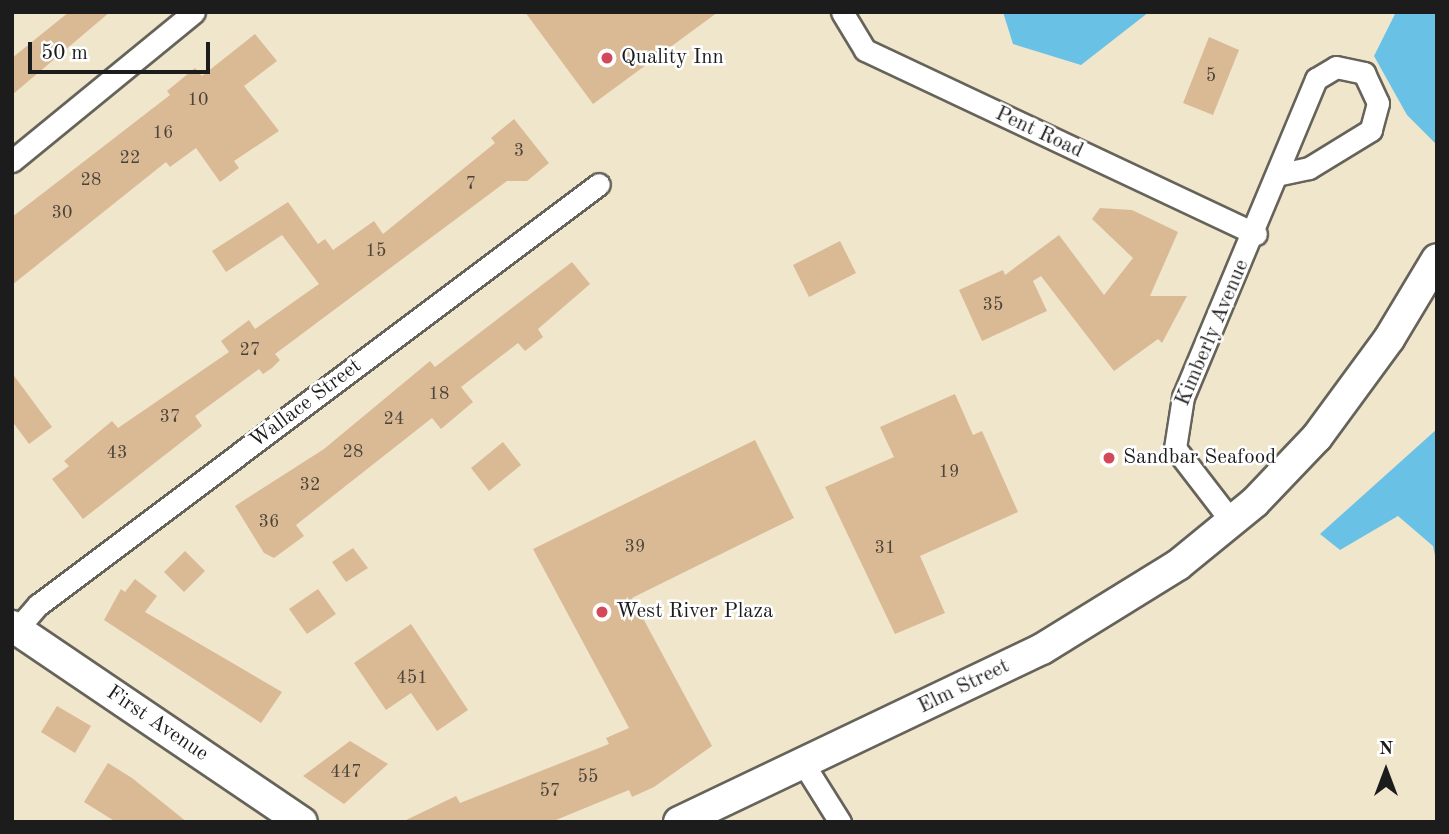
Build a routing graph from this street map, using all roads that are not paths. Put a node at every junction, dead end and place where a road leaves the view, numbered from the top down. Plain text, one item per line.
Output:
1 (194, 12) edge
2 (842, 12) edge
3 (12, 161) edge
4 (1280, 174) junction
5 (599, 184) dead end
6 (1256, 233) junction
7 (1437, 259) edge
8 (1233, 522) junction
9 (15, 628) edge
10 (803, 763) junction
11 (302, 822) edge
12 (679, 822) edge
13 (840, 822) edge

1 - 3 street
2 - 6 street, Pent Road
4 - 4 street, Kimberly Avenue
4 - 6 street, Kimberly Avenue
5 - 9 street, Wallace Street
6 - 8 street, Kimberly Avenue
7 - 8 main road
8 - 10 main road, Elm Street
9 - 11 main road, First Avenue
10 - 12 main road, Elm Street
10 - 13 street

